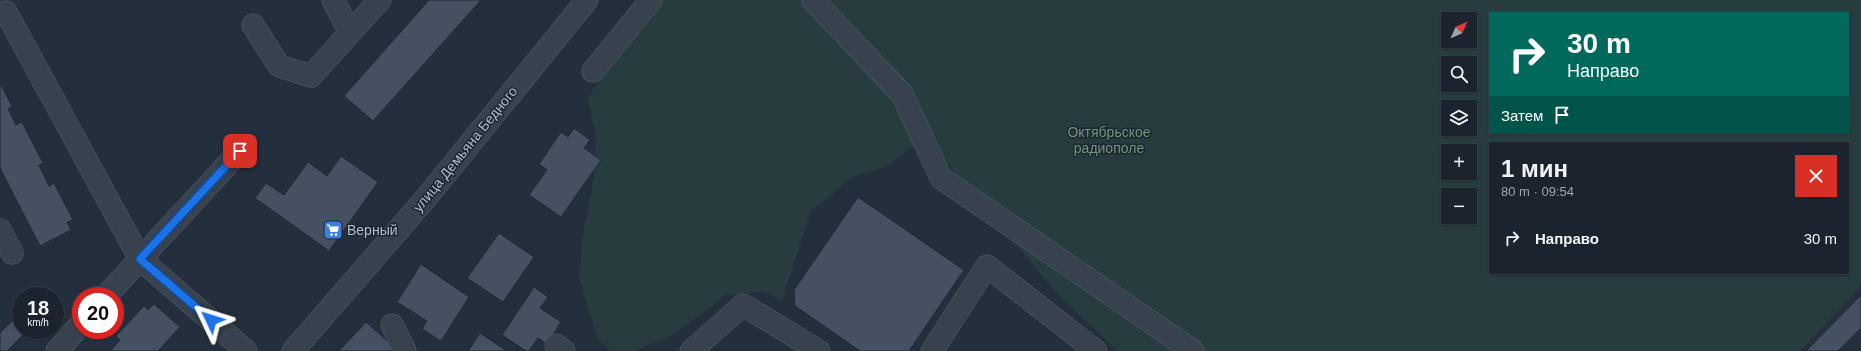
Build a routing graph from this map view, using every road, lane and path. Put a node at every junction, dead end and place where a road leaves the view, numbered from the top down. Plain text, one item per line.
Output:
1 (333, 0) edge
2 (380, 0) edge
3 (587, 0) edge
4 (651, 0) edge
5 (813, 0) edge
6 (6, 12) dead end
7 (253, 25) dead end
8 (350, 33) junction
9 (593, 71) dead end
10 (240, 151) dead end
11 (0, 230) edge
12 (12, 253) dead end
13 (140, 259) junction
14 (114, 287) edge
15 (392, 325) dead end
16 (72, 334) edge
17 (301, 349) edge
18 (57, 351) edge
19 (246, 351) edge
20 (405, 351) edge
21 (691, 351) edge
22 (819, 351) edge
23 (932, 351) edge
24 (1096, 351) edge
25 (1192, 351) edge

1 - 8 street
2 - 8 street
3 - 17 street, улица Демьяна Бедного
4 - 9 street
5 - 25 street
6 - 13 street
7 - 8 street
10 - 13 street
11 - 12 street
13 - 14 street
13 - 19 street
15 - 20 street
16 - 18 street
21 - 22 street
23 - 24 street

